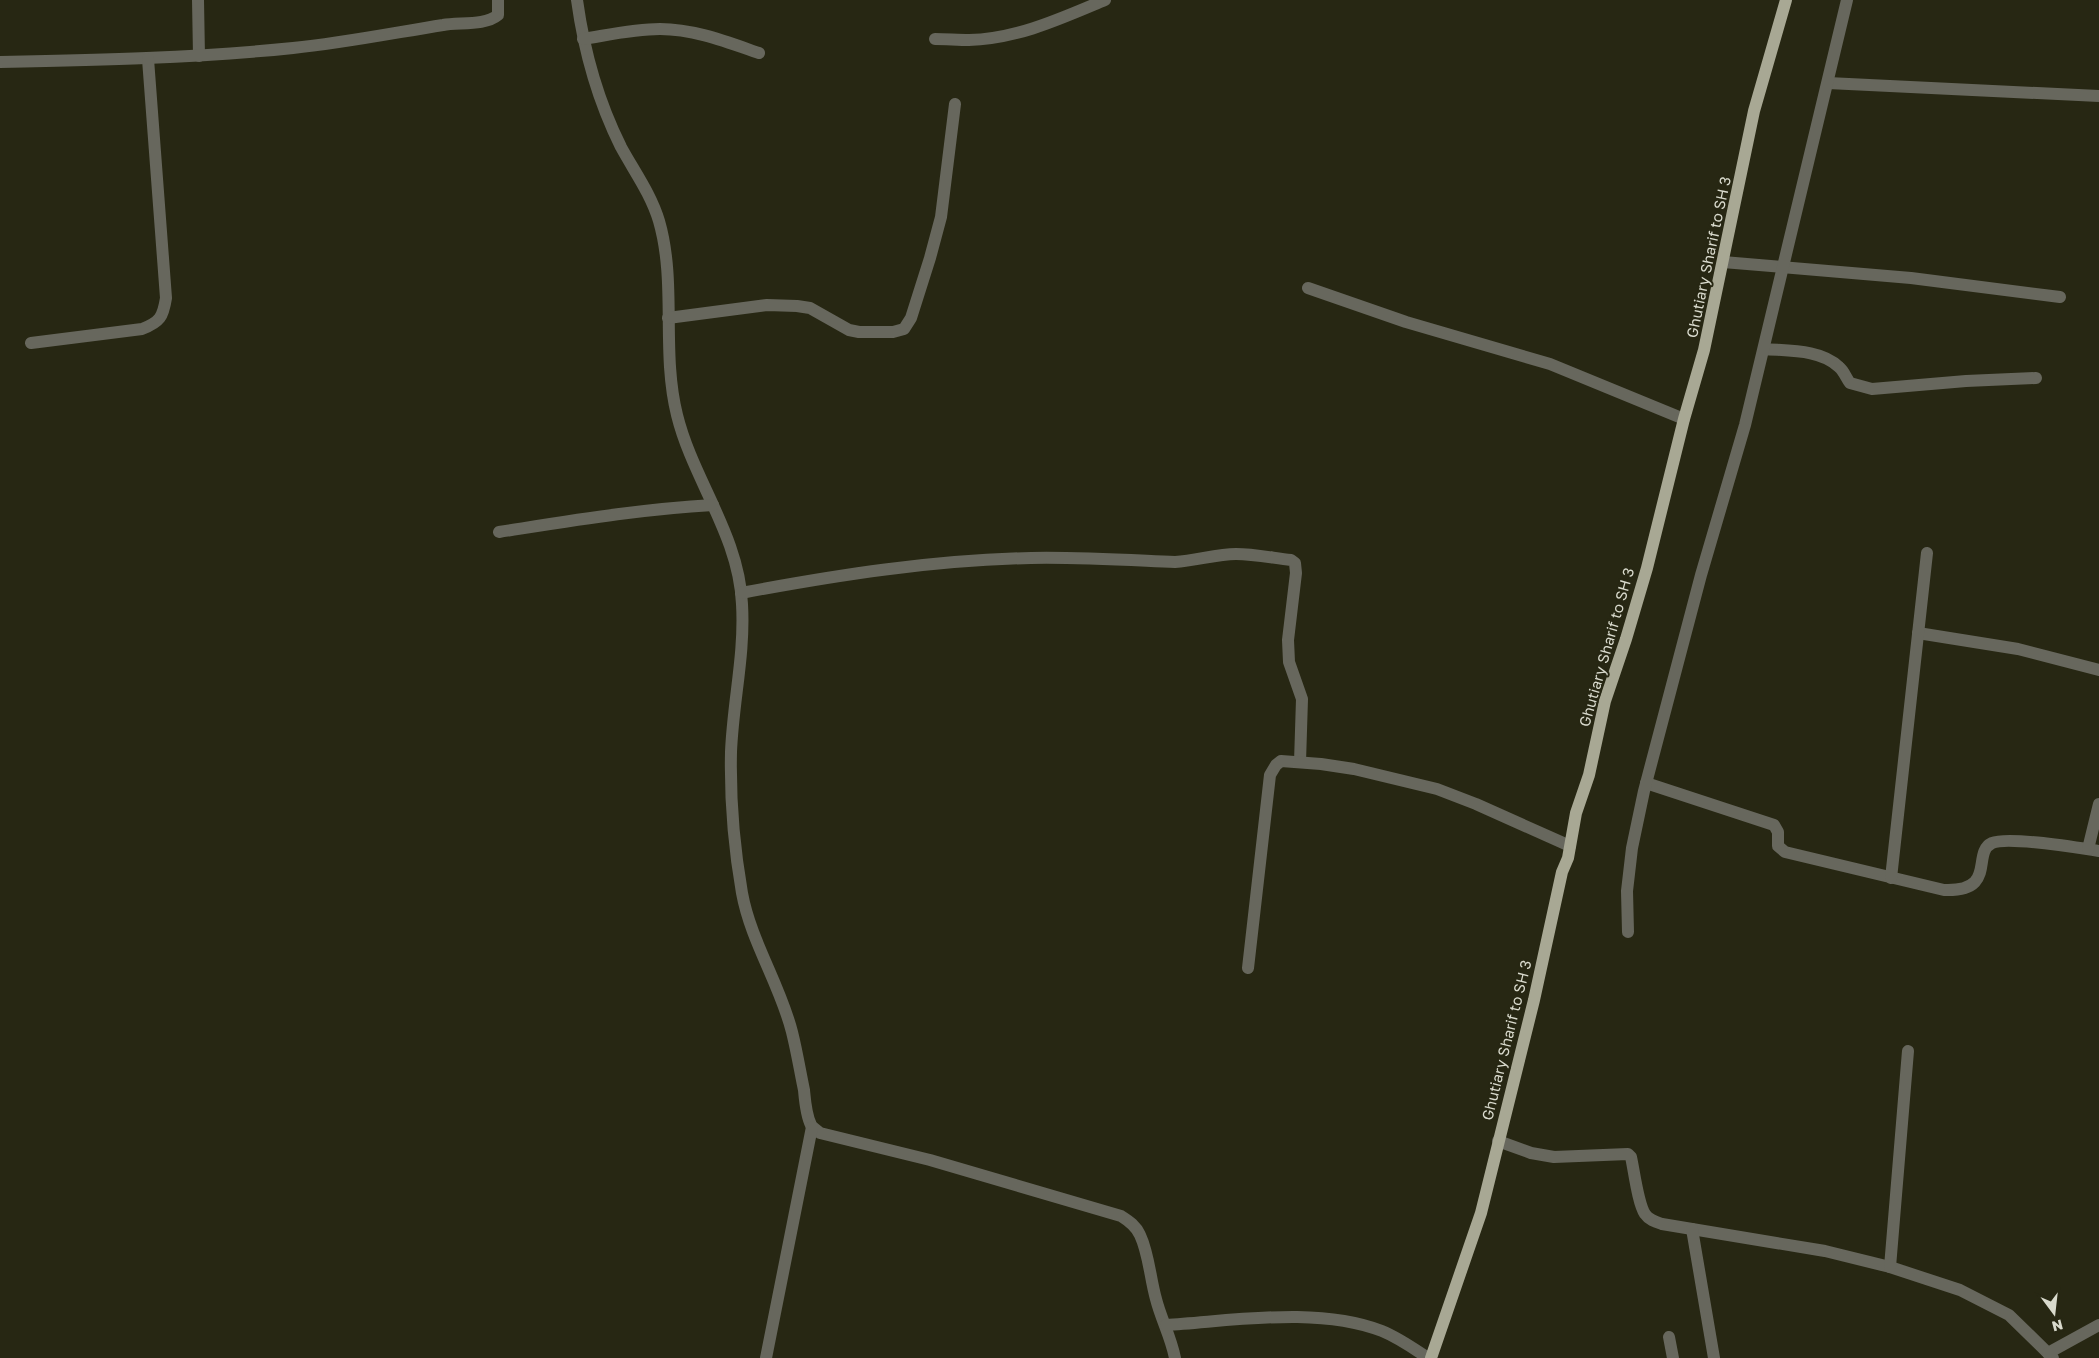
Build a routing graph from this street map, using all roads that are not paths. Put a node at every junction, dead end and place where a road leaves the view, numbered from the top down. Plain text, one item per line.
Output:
1 (198, 0) edge
2 (498, 0) edge
3 (577, 0) edge
4 (1105, 0) edge
5 (1786, 0) edge
6 (1847, 0) edge
7 (583, 39) junction
8 (935, 39) dead end
9 (758, 52) dead end
10 (199, 56) junction
11 (148, 59) junction
12 (0, 62) edge
13 (1828, 83) junction
14 (2099, 96) edge
15 (954, 104) dead end
16 (1723, 262) junction
17 (1784, 268) junction
18 (1308, 288) dead end
19 (2060, 297) dead end
20 (668, 318) junction
21 (31, 343) dead end
22 (1764, 350) junction
23 (2036, 378) dead end
24 (1684, 418) junction
25 (713, 505) junction
26 (499, 532) dead end
27 (1927, 553) dead end
28 (741, 593) junction
29 (1918, 633) junction
30 (2099, 670) edge
31 (1300, 762) junction
32 (1646, 784) junction
33 (2099, 804) edge
34 (1570, 846) junction
35 (2093, 850) edge
36 (1891, 878) junction
37 (1628, 932) dead end
38 (1248, 968) dead end
39 (1908, 1051) dead end
40 (812, 1127) junction
41 (1498, 1141) junction
42 (1692, 1229) junction
43 (1890, 1267) junction
44 (1166, 1325) junction
45 (2099, 1325) edge
46 (1669, 1338) dead end
47 (2050, 1356) edge
48 (766, 1358) edge
49 (1175, 1358) edge
50 (1430, 1358) edge
51 (1673, 1358) edge
52 (1714, 1358) edge

1 - 10 street
2 - 10 street
3 - 7 street
4 - 8 street
5 - 16 main road, Ghutiary Sharif to SH 3
6 - 13 street
7 - 9 street
7 - 20 street
10 - 11 street
11 - 12 street
11 - 21 street
13 - 14 street
13 - 17 street
15 - 20 street
16 - 17 street
16 - 24 main road, Ghutiary Sharif to SH 3
17 - 19 street
17 - 22 street
18 - 24 street
20 - 25 street
22 - 23 street
22 - 32 street
24 - 34 main road, Ghutiary Sharif to SH 3
25 - 26 street
25 - 28 street
27 - 29 street
28 - 31 street
28 - 40 street
29 - 30 street
29 - 36 street
31 - 34 street
31 - 38 street
32 - 36 street
32 - 37 street
33 - 35 street
34 - 41 main road, Ghutiary Sharif to SH 3
35 - 36 street
39 - 43 street
40 - 44 street
40 - 48 street
41 - 42 street
41 - 50 main road, Ghutiary Sharif to SH 3
42 - 43 street
42 - 52 street
43 - 47 street
44 - 49 street
44 - 50 street
45 - 47 street
46 - 51 street

